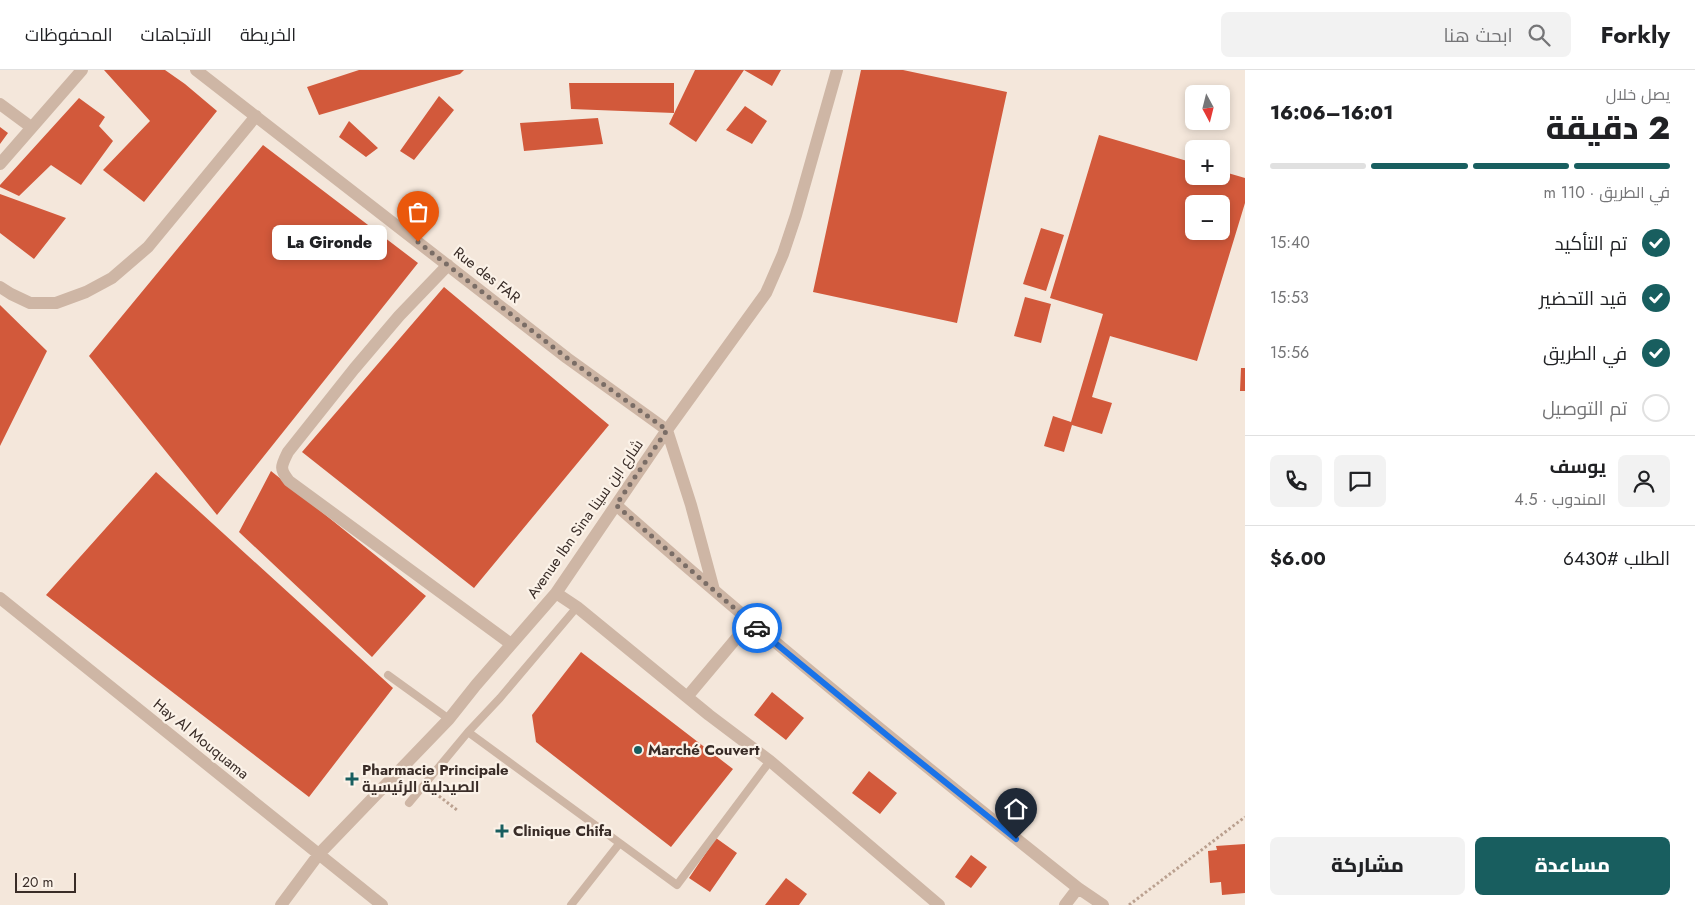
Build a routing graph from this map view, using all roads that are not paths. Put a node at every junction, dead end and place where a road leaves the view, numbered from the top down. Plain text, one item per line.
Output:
1 (82, 70) edge
2 (196, 70) edge
3 (837, 70) edge
4 (0, 104) edge
5 (256, 116) junction
6 (31, 127) junction
7 (0, 164) edge
8 (448, 266) junction
9 (0, 287) edge
10 (667, 430) junction
11 (616, 505) junction
12 (714, 590) junction
13 (556, 593) junction
14 (0, 598) edge
15 (577, 607) junction
16 (750, 622) junction
17 (511, 644) junction
18 (388, 675) dead end
19 (688, 697) junction
20 (449, 719) junction
21 (468, 732) junction
22 (770, 761) junction
23 (409, 803) dead end
24 (619, 844) junction
25 (319, 854) junction
26 (1078, 888) junction
27 (281, 905) edge
28 (382, 905) edge
29 (571, 905) edge
30 (939, 905) edge
31 (1066, 905) edge
32 (1103, 905) edge

1 - 6 street
2 - 5 street, Rue des FAR
3 - 10 street, Avenue Ibn Sina شارع ابن سينا
4 - 6 street
5 - 8 street, Rue des FAR
5 - 9 street
6 - 7 street
8 - 10 street, Rue des FAR
8 - 17 street
10 - 11 street, Avenue Ibn Sina شارع ابن سينا
10 - 12 street
11 - 12 street
11 - 13 street, Avenue Ibn Sina شارع ابن سينا
12 - 16 street
13 - 15 street
13 - 17 street, Avenue Ibn Sina شارع ابن سينا
14 - 25 street, Hay Al Mouquama
15 - 19 street
15 - 21 lane
16 - 19 street
16 - 26 street
17 - 20 street, Avenue Ibn Sina شارع ابن سينا
18 - 20 lane
19 - 22 street
20 - 25 street, Avenue Ibn Sina شارع ابن سينا
21 - 23 lane
21 - 24 lane
22 - 24 lane
22 - 30 street
24 - 29 lane
25 - 27 street, Avenue Ibn Sina شارع ابن سينا
25 - 28 street, Hay Al Mouquama
26 - 31 street
26 - 32 street

